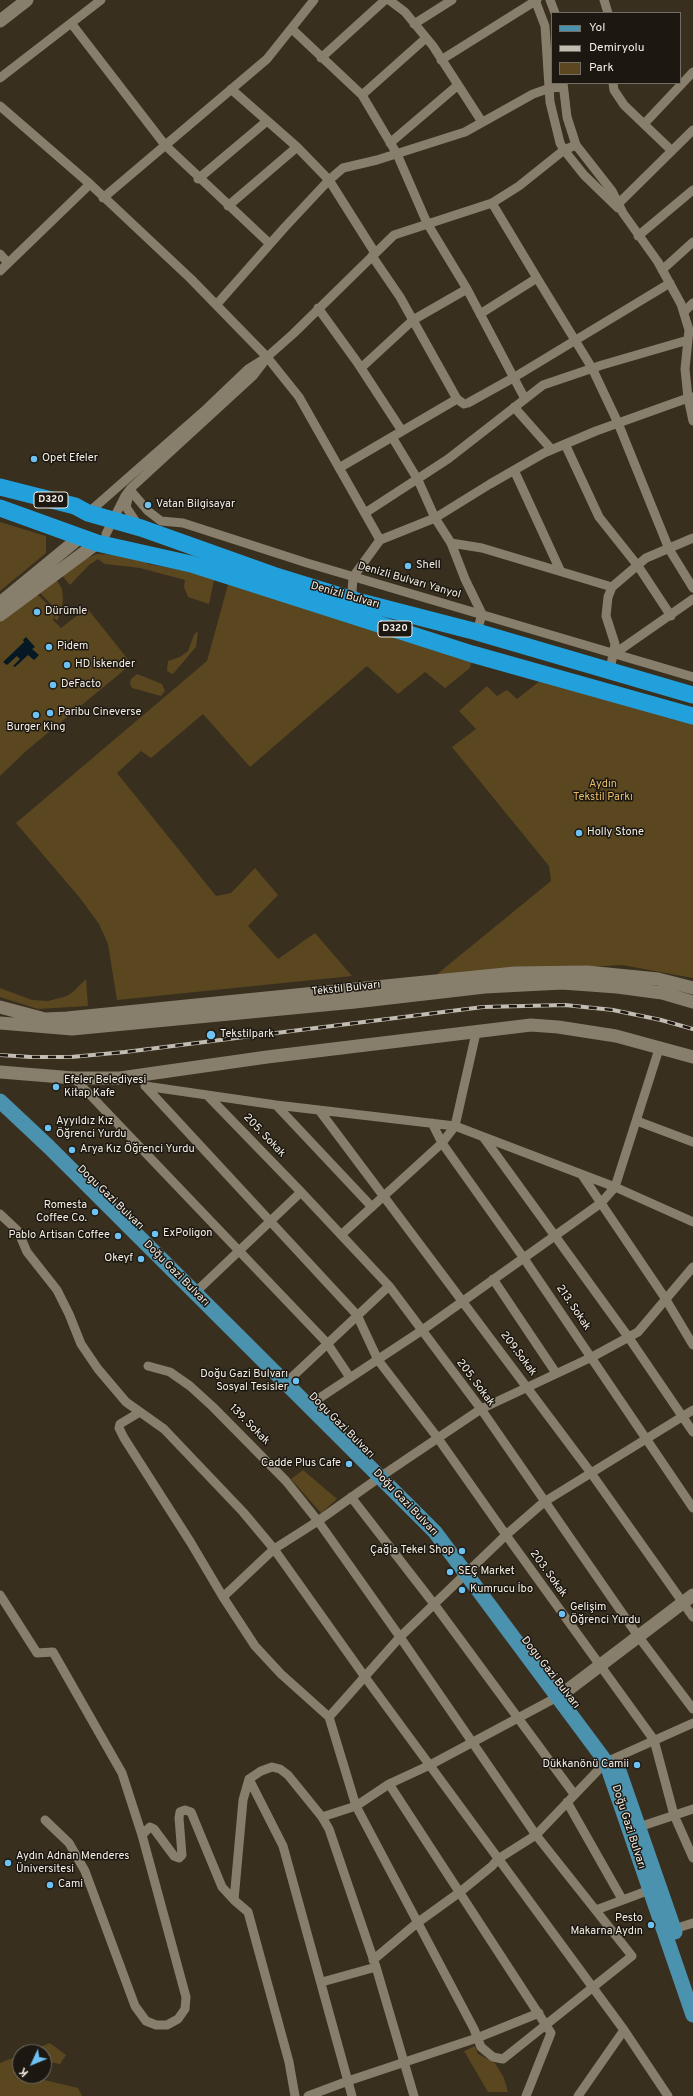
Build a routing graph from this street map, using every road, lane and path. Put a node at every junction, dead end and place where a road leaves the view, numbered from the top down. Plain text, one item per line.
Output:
1 (27, 0) edge
2 (101, 0) edge
3 (314, 0) edge
4 (385, 0) edge
5 (388, 0) edge
6 (452, 0) edge
7 (536, 0) edge
8 (550, 0) edge
9 (604, 0) edge
10 (555, 12) edge
11 (608, 12) edge
12 (0, 21) edge
13 (71, 23) junction
14 (414, 24) junction
15 (292, 29) junction
16 (426, 38) junction
17 (321, 58) junction
18 (441, 60) junction
19 (693, 72) edge
20 (0, 78) edge
21 (613, 84) edge
22 (458, 85) junction
23 (563, 85) edge
24 (550, 88) junction
25 (231, 89) junction
26 (362, 95) junction
27 (0, 106) edge
28 (267, 121) junction
29 (482, 122) junction
30 (644, 124) junction
31 (693, 130) edge
32 (390, 143) junction
33 (165, 145) junction
34 (576, 145) junction
35 (297, 147) junction
36 (564, 150) junction
37 (672, 151) junction
38 (397, 154) junction
39 (198, 179) junction
40 (329, 180) junction
41 (90, 184) junction
42 (693, 190) edge
43 (103, 198) junction
44 (492, 203) junction
45 (618, 204) junction
46 (228, 206) junction
47 (623, 214) junction
48 (427, 223) junction
49 (638, 236) junction
50 (693, 242) edge
51 (270, 244) junction
52 (0, 254) edge
53 (373, 254) junction
54 (8, 263) junction
55 (662, 270) junction
56 (0, 271) edge
57 (537, 278) junction
58 (670, 283) junction
59 (467, 289) junction
60 (693, 303) edge
61 (217, 304) junction
62 (318, 308) junction
63 (684, 312) junction
64 (480, 314) junction
65 (413, 320) junction
66 (576, 339) junction
67 (688, 340) junction
68 (267, 357) junction
69 (361, 368) junction
70 (592, 368) junction
71 (513, 378) junction
72 (690, 398) edge
73 (457, 399) junction
74 (525, 399) junction
75 (514, 407) junction
76 (693, 421) edge
77 (618, 423) junction
78 (402, 431) junction
79 (392, 437) junction
80 (565, 444) junction
81 (552, 450) junction
82 (339, 468) junction
83 (514, 470) junction
84 (418, 480) junction
85 (0, 487) edge
86 (130, 490) junction
87 (0, 508) edge
88 (365, 513) junction
89 (435, 518) junction
90 (101, 525) junction
91 (141, 528) junction
92 (79, 538) junction
93 (693, 538) edge
94 (380, 540) junction
95 (451, 543) junction
96 (669, 549) junction
97 (638, 566) junction
98 (560, 570) junction
99 (353, 577) junction
100 (612, 587) junction
101 (693, 588) edge
102 (693, 599) edge
103 (357, 601) junction
104 (0, 603) edge
105 (482, 614) junction
106 (0, 616) edge
107 (671, 616) junction
108 (477, 632) junction
109 (612, 662) junction
110 (693, 677) edge
111 (693, 695) edge
112 (693, 716) edge
113 (693, 988) edge
114 (693, 1002) edge
115 (4, 1008) edge
116 (3, 1023) edge
117 (476, 1033) junction
118 (659, 1049) junction
119 (693, 1057) edge
120 (0, 1072) edge
121 (134, 1076) junction
122 (74, 1078) junction
123 (146, 1086) junction
124 (0, 1090) edge
125 (208, 1096) junction
126 (2, 1105) edge
127 (276, 1105) junction
128 (319, 1110) junction
129 (637, 1121) junction
130 (432, 1124) junction
131 (455, 1126) junction
132 (484, 1138) junction
133 (693, 1142) edge
134 (442, 1143) junction
135 (582, 1175) junction
136 (615, 1187) junction
137 (301, 1192) junction
138 (384, 1197) junction
139 (601, 1203) junction
140 (372, 1207) junction
141 (0, 1214) edge
142 (272, 1222) junction
143 (693, 1222) edge
144 (341, 1235) junction
145 (555, 1235) junction
146 (240, 1251) junction
147 (524, 1257) junction
148 (693, 1267) edge
149 (493, 1279) junction
150 (389, 1286) junction
151 (198, 1290) junction
152 (665, 1298) junction
153 (462, 1301) junction
154 (357, 1314) junction
155 (421, 1331) junction
156 (629, 1338) junction
157 (327, 1343) junction
158 (693, 1344) edge
159 (592, 1357) junction
160 (378, 1360) junction
161 (148, 1366) dead end
162 (556, 1373) junction
163 (349, 1376) junction
164 (292, 1382) junction
165 (528, 1387) junction
166 (315, 1400) junction
167 (481, 1409) junction
168 (693, 1410) edge
169 (140, 1412) junction
170 (683, 1416) junction
171 (693, 1432) edge
172 (437, 1437) junction
173 (646, 1438) junction
174 (592, 1473) junction
175 (383, 1474) junction
176 (351, 1497) junction
177 (544, 1502) junction
178 (693, 1508) edge
179 (318, 1521) junction
180 (506, 1535) junction
181 (274, 1549) junction
182 (468, 1572) junction
183 (0, 1595) edge
184 (223, 1597) junction
185 (688, 1599) edge
186 (434, 1604) junction
187 (693, 1617) edge
188 (638, 1636) junction
189 (400, 1637) junction
190 (600, 1666) junction
191 (365, 1677) junction
192 (561, 1695) junction
193 (693, 1709) edge
194 (329, 1717) junction
195 (518, 1719) junction
196 (693, 1723) edge
197 (654, 1740) junction
198 (472, 1743) junction
199 (610, 1760) junction
200 (430, 1765) junction
201 (249, 1779) junction
202 (390, 1784) junction
203 (574, 1794) junction
204 (567, 1802) junction
205 (356, 1806) junction
206 (693, 1809) edge
207 (674, 1815) junction
208 (322, 1817) junction
209 (45, 1820) dead end
210 (639, 1827) junction
211 (142, 1835) junction
212 (536, 1835) junction
213 (498, 1858) junction
214 (693, 1858) edge
215 (654, 1889) junction
216 (460, 1892) junction
217 (622, 1899) junction
218 (234, 1900) junction
219 (596, 1910) junction
220 (417, 1923) junction
221 (693, 1923) edge
222 (674, 1929) junction
223 (374, 1963) junction
224 (322, 1982) junction
225 (693, 1984) edge
226 (592, 1987) junction
227 (539, 2013) junction
228 (693, 2015) edge
229 (546, 2024) junction
230 (624, 2030) junction
231 (477, 2038) junction
232 (405, 2063) junction
233 (348, 2081) junction
234 (295, 2096) edge
235 (308, 2096) edge
236 (352, 2096) edge
237 (414, 2096) edge
238 (526, 2096) edge
239 (578, 2096) edge
240 (668, 2096) edge

1 - 12 main road
2 - 13 street
3 - 15 street
4 - 17 street
5 - 14 street
6 - 14 street
7 - 18 street
7 - 24 street
8 - 10 street
9 - 11 street
13 - 20 street
13 - 33 street
14 - 16 street
15 - 17 street
15 - 25 street
16 - 18 street
16 - 26 street
17 - 26 street
18 - 22 street
19 - 30 street
21 - 30 street
22 - 29 street
22 - 32 street
23 - 24 street
23 - 34 street
24 - 29 street
24 - 36 street
25 - 28 street
25 - 33 street
26 - 32 street
27 - 41 street
28 - 35 street
28 - 39 street
29 - 38 street
30 - 37 street
31 - 37 street
32 - 38 street
33 - 39 street
33 - 43 street
34 - 36 street
34 - 45 street
35 - 40 street
35 - 46 street
36 - 44 street
36 - 47 street
37 - 45 street
38 - 40 street
38 - 48 street
39 - 46 street
40 - 51 street
40 - 53 street
41 - 43 street
41 - 54 street
42 - 49 street
43 - 61 street
44 - 48 street
44 - 57 street
45 - 47 street
46 - 51 street
47 - 49 street
48 - 53 street
48 - 59 street
49 - 55 street
50 - 55 street
51 - 61 street
52 - 54 street
53 - 62 street
53 - 65 street
54 - 56 street
55 - 58 street
57 - 64 street
57 - 66 street
58 - 63 street
58 - 66 street
59 - 64 street
59 - 65 street
60 - 63 street
61 - 68 street
62 - 68 street
62 - 69 street
63 - 67 street
64 - 71 street
65 - 69 street
65 - 73 street
66 - 70 street
66 - 71 street
67 - 70 street
67 - 72 street
68 - 82 street
68 - 86 street
68 - 90 street
69 - 78 street
70 - 74 street
70 - 77 street
71 - 73 street
71 - 74 street
72 - 76 street
72 - 77 street
73 - 78 street
74 - 75 street
75 - 81 street
75 - 84 street
77 - 80 street
77 - 96 street
78 - 79 street
79 - 82 street
79 - 84 street
80 - 81 street
80 - 97 street
81 - 83 street
82 - 88 street
83 - 89 street
83 - 98 street
84 - 88 street
84 - 89 street
85 - 90 highway, Denizli Bulvarı / D320
86 - 90 street
86 - 91 street
86 - 99 street, Denizli Bulvarı Yanyol
87 - 92 highway, Denizli Bulvarı / D320
88 - 94 street
89 - 94 street
89 - 95 street
90 - 91 highway, Denizli Bulvarı / D320
90 - 92 highway, Denizli Bulvarı / D320
90 - 92 highway
90 - 106 main road
90 - 112 highway, Denizli Bulvarı / D320
91 - 103 highway, Denizli Bulvarı / D320
92 - 104 main road
93 - 96 street
94 - 99 street
95 - 98 street
95 - 105 street
96 - 97 street
96 - 101 street
97 - 100 street
97 - 107 street
98 - 100 street
99 - 103 street
99 - 105 street, Denizli Bulvarı Yanyol
100 - 109 street
102 - 107 street
103 - 108 highway, Denizli Bulvarı / D320
105 - 108 street
105 - 109 street, Denizli Bulvarı Yanyol
107 - 109 street
108 - 109 highway, Denizli Bulvarı / D320
109 - 110 street, Denizli Bulvarı Yanyol
109 - 111 highway, Denizli Bulvarı / D320
113 - 115 main road, Tekstil Bulvarı
114 - 116 main road, Tekstil Bulvarı
115 - 116 main road
117 - 118 main road
117 - 121 main road
117 - 131 street
118 - 119 main road
118 - 129 street
120 - 122 main road
121 - 122 main road
121 - 123 street, 203. Sokak
122 - 146 street
123 - 125 street
123 - 142 street, 203. Sokak
124 - 151 main road, Dogu Gazi Bulvarı
125 - 127 street
125 - 137 street, 205. Sokak
126 - 151 main road, Doğu Gazi Bulvarı
127 - 128 street
127 - 140 street
128 - 130 street
128 - 138 street, 209.Sokak
129 - 133 street
129 - 136 street
130 - 131 street
130 - 134 street, 213. Sokak
131 - 132 street
131 - 134 street
132 - 135 street
132 - 145 street
134 - 138 street
134 - 147 street, 213. Sokak
135 - 136 street
135 - 139 street
136 - 139 street
136 - 143 street
137 - 142 street
137 - 144 street, 205. Sokak
138 - 140 street
138 - 153 street, 209.Sokak
139 - 145 street
139 - 152 street
140 - 144 street
141 - 169 street
142 - 146 street
142 - 154 street, 203. Sokak
144 - 150 street, 205. Sokak
145 - 147 street
145 - 156 street
146 - 151 street
146 - 157 street
147 - 149 street
147 - 159 street, 213. Sokak
148 - 152 street
149 - 153 street
149 - 162 street
150 - 154 street
150 - 155 street, 205. Sokak
151 - 164 main road, Doğu Gazi Bulvarı
152 - 156 street
152 - 158 street
153 - 155 street
153 - 165 street, 209.Sokak
154 - 157 street
154 - 160 street, 203. Sokak
155 - 160 street
155 - 167 street, 205. Sokak
156 - 159 street
156 - 170 street
157 - 163 street
157 - 164 street
159 - 162 street
159 - 173 street, 213. Sokak
160 - 163 street
160 - 172 street, 203. Sokak
161 - 179 street, 139. Sokak
162 - 165 street
163 - 166 street
164 - 166 main road, Dogu Gazi Bulvarı
164 - 175 main road, Doğu Gazi Bulvarı
165 - 167 street
165 - 174 street, 209.Sokak
166 - 175 main road, Dogu Gazi Bulvarı
167 - 172 street
167 - 177 street, 205. Sokak
168 - 170 street
169 - 181 street
169 - 184 street
170 - 171 street
170 - 173 street
172 - 175 street
172 - 180 street, 203. Sokak
173 - 174 street
173 - 178 street, 213. Sokak
174 - 177 street
174 - 185 street, 209.Sokak
175 - 176 street
175 - 182 main road, Doğu Gazi Bulvarı
176 - 179 street
176 - 186 street
177 - 180 street
177 - 188 street, 205. Sokak
179 - 181 street
179 - 189 street, 139. Sokak
180 - 182 street
180 - 190 street, 203. Sokak
181 - 184 street
181 - 191 street
182 - 186 street
182 - 192 main road, Doğu Gazi Bulvarı
183 - 211 street
184 - 194 street
185 - 187 street, 209.Sokak
185 - 188 main road
186 - 189 street
186 - 195 street
188 - 190 main road
188 - 193 street, 205. Sokak
189 - 191 street
189 - 198 street, 139. Sokak
190 - 192 main road
190 - 197 street, 203. Sokak
191 - 194 street
191 - 200 street
192 - 195 street
192 - 199 main road, Doğu Gazi Bulvarı
194 - 205 street
195 - 198 street
195 - 203 street
196 - 197 street
197 - 199 street
197 - 207 street, 203. Sokak
198 - 200 street
198 - 212 street, 139. Sokak
199 - 203 street
199 - 210 main road
199 - 215 main road, Doğu Gazi Bulvarı
200 - 202 street
200 - 213 street
201 - 208 street
201 - 218 street
201 - 224 street
202 - 205 street
202 - 216 street
203 - 204 street
204 - 212 street
204 - 217 street
205 - 208 street
205 - 220 street
206 - 207 street
207 - 210 street
207 - 214 street, 203. Sokak
208 - 223 street
209 - 211 street
210 - 215 main road
211 - 218 street
212 - 213 street
212 - 219 street, 139. Sokak
213 - 216 street
213 - 226 street
215 - 217 street
215 - 222 main road
215 - 228 main road, Doğu Gazi Bulvarı
216 - 220 street
216 - 227 street
217 - 219 street
218 - 234 street
219 - 226 street, 139. Sokak
220 - 223 street
220 - 231 street
221 - 222 street
222 - 225 main road
223 - 224 street
223 - 232 street
224 - 233 street
226 - 229 street
226 - 230 street
227 - 229 street
227 - 231 street
229 - 231 street
229 - 238 street
230 - 239 street
230 - 240 street
231 - 232 street
232 - 233 street
232 - 237 street
233 - 235 street
233 - 236 street

